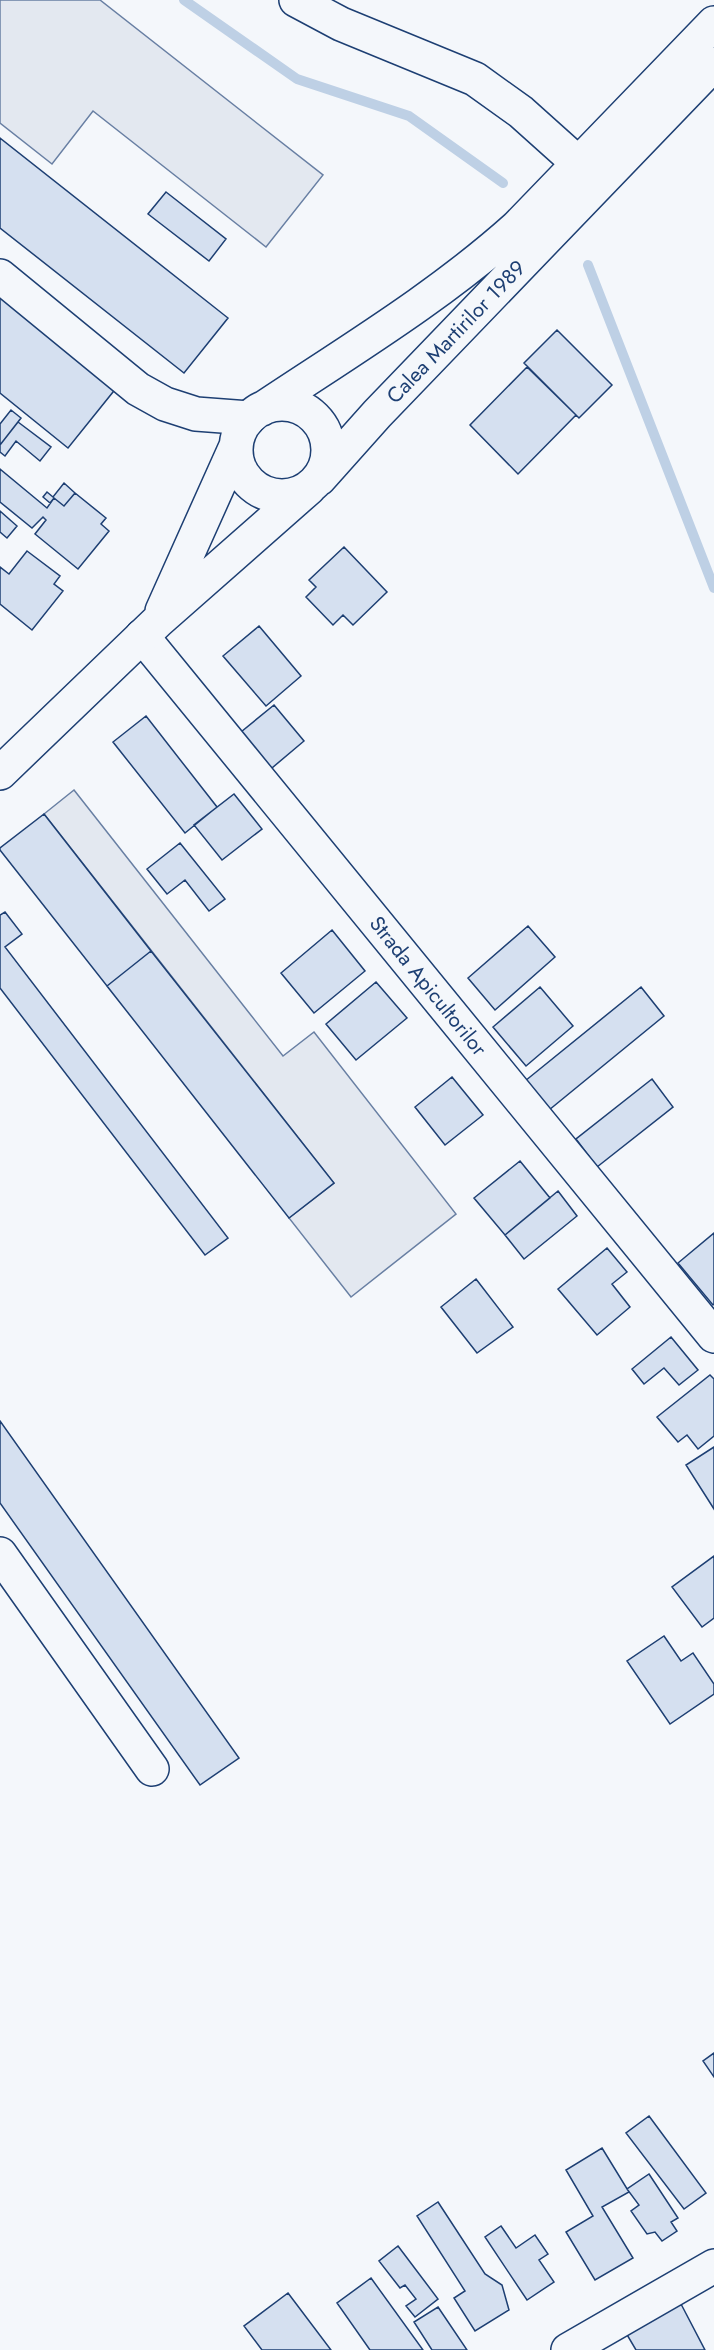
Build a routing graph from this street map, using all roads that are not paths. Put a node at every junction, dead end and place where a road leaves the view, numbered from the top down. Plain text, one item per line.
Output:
1 (296, 0) edge
2 (714, 23) edge
3 (714, 64) edge
4 (587, 175) junction
5 (0, 276) edge
6 (249, 424) junction
7 (314, 483) junction
8 (150, 628) junction
9 (0, 773) edge
10 (714, 1336) edge
11 (0, 1554) edge
12 (152, 1769) dead end
13 (714, 2266) edge
14 (568, 2350) edge

1 - 4 main road
2 - 4 main road
3 - 4 main road
4 - 6 main road, Calea Martirilor 1989
4 - 7 main road, Calea Martirilor 1989
5 - 6 main road
6 - 7 main road
6 - 7 main road
6 - 8 main road, Calea Martirilor 1989
7 - 8 main road, Calea Martirilor 1989
8 - 9 main road, Calea Martirilor 1989
8 - 10 main road, Strada Apicultorilor
11 - 12 main road
13 - 14 main road

